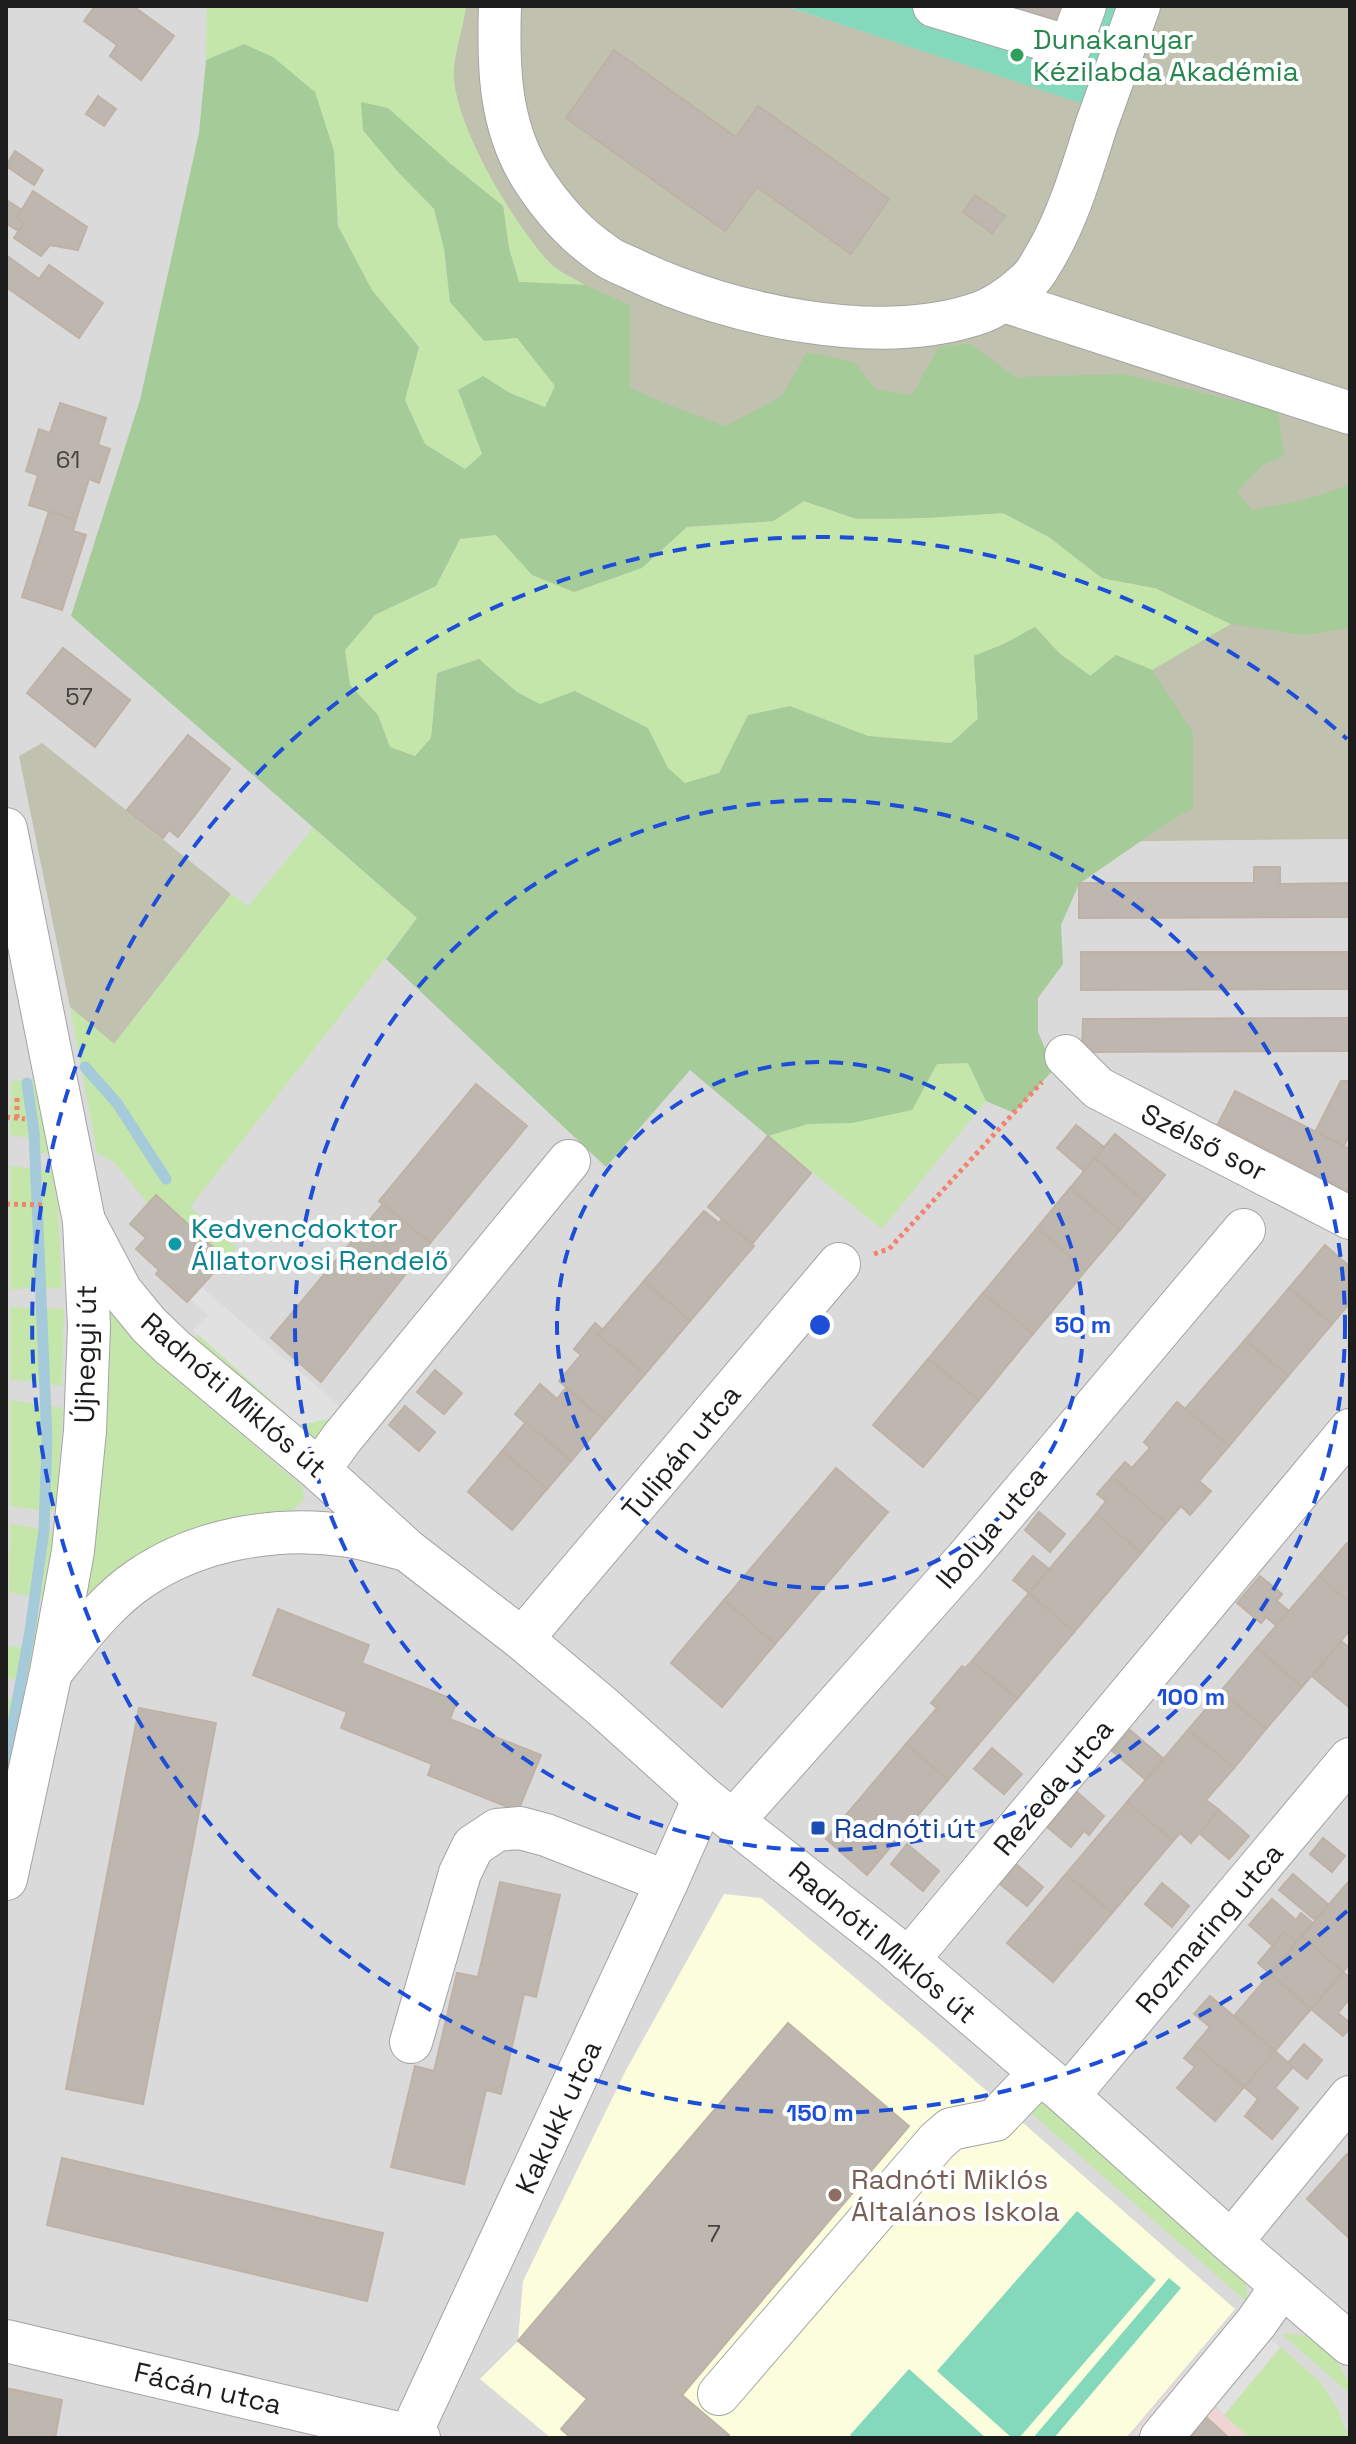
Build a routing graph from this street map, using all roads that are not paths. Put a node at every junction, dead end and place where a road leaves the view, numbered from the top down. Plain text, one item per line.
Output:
1 (500, 6) edge
2 (934, 6) edge
3 (1085, 6) edge
4 (1139, 6) edge
5 (1004, 301) junction
6 (1350, 413) edge
7 (6, 829) edge
8 (1066, 1056) road end
9 (569, 1161) dead end
10 (66, 1213) junction
11 (1350, 1218) edge
12 (1244, 1230) dead end
13 (839, 1264) dead end
14 (1350, 1430) edge
15 (319, 1470) junction
16 (407, 1550) junction
17 (522, 1639) junction
18 (51, 1672) junction
19 (1350, 1759) edge
20 (719, 1809) junction
21 (13, 1813) edge
22 (6, 1879) edge
23 (667, 1882) junction
24 (908, 1960) junction
25 (411, 2042) dead end
26 (1053, 2085) junction
27 (1350, 2097) edge
28 (1231, 2242) junction
29 (1282, 2286) junction
30 (6, 2341) edge
31 (1350, 2344) edge
32 (719, 2394) dead end
33 (415, 2437) edge
34 (1161, 2438) edge

1 - 5 street
2 - 3 street
4 - 5 street
5 - 6 street
7 - 10 street, Újhegyi út
8 - 11 street, Szélső sor
9 - 15 street
10 - 15 street, Radnóti Miklós út
10 - 18 street, Újhegyi út
12 - 20 street, Ibolya utca
13 - 17 street, Tulipán utca
14 - 24 street, Rezeda utca
15 - 16 street, Radnóti Miklós út
16 - 17 street, Radnóti Miklós út
16 - 18 street, Radnóti Miklós út
17 - 20 street, Radnóti Miklós út
18 - 21 street, Újhegyi út
19 - 26 street, Rozmaring utca
20 - 23 street, Kakukk utca
20 - 24 street, Radnóti Miklós út
21 - 22 street, Újhegyi út
23 - 25 street
23 - 33 street, Kakukk utca
24 - 26 street, Radnóti Miklós út
26 - 28 street, Radnóti Miklós út
26 - 32 street, Rozmaring utca
27 - 28 street
28 - 29 street, Radnóti Miklós út
29 - 31 street, Radnóti Miklós út
29 - 34 street
30 - 33 street, Fácán utca

